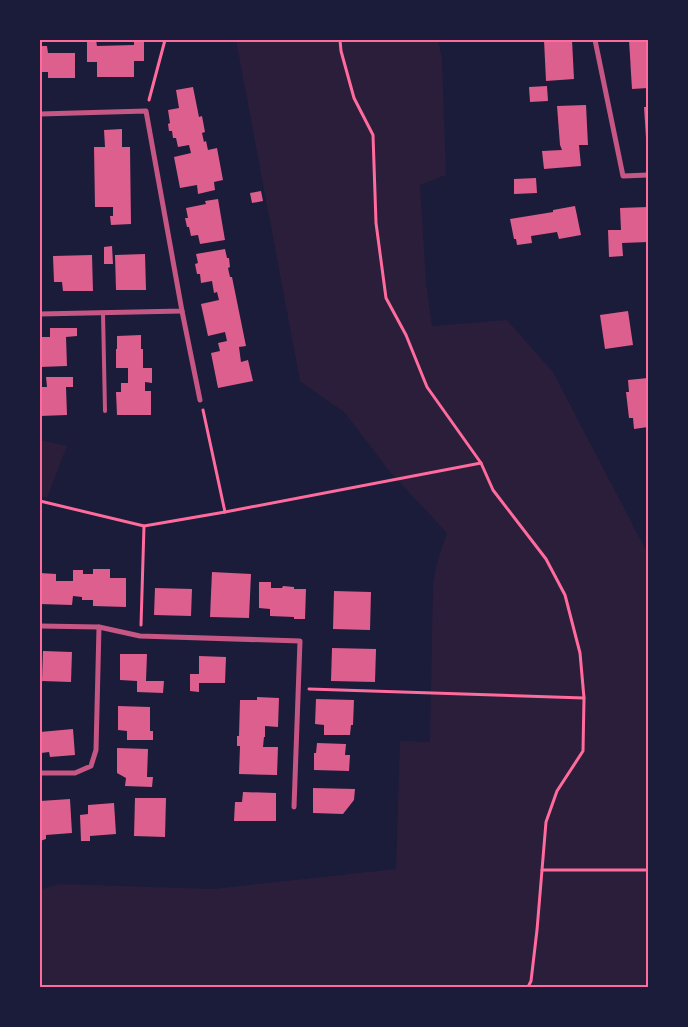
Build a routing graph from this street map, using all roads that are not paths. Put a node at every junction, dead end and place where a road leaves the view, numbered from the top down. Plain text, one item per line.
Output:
1 (595, 40) edge
2 (40, 114) edge
3 (648, 175) edge
4 (182, 311) junction
5 (103, 313) junction
6 (40, 314) edge
7 (200, 400) road end
8 (105, 411) dead end
9 (40, 626) edge
10 (99, 627) junction
11 (40, 773) edge
12 (294, 807) dead end

1 - 3 street
2 - 4 street
4 - 5 street
4 - 7 street
5 - 6 street
5 - 8 lane
9 - 10 street
10 - 11 street
10 - 12 street

